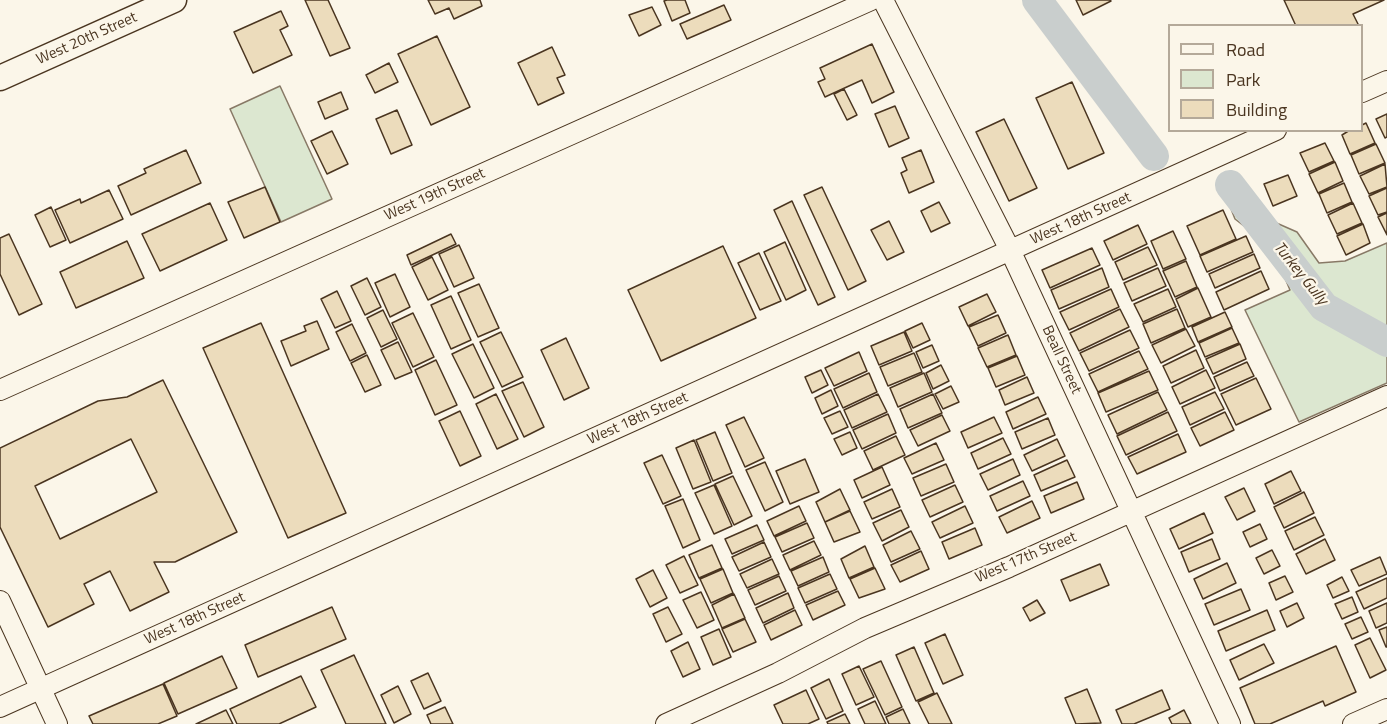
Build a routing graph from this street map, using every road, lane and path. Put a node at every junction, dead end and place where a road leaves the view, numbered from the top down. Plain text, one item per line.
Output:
1 (174, 0) edge
2 (871, 0) edge
3 (883, 0) edge
4 (0, 78) edge
5 (1387, 81) edge
6 (1363, 92) edge
7 (1272, 132) edge
8 (1010, 250) junction
9 (0, 390) edge
10 (1387, 396) edge
11 (1132, 511) junction
12 (0, 601) edge
13 (40, 689) junction
14 (0, 707) edge
15 (1387, 709) edge
16 (57, 724) edge
17 (666, 724) edge
18 (1230, 724) edge
19 (1353, 724) edge

1 - 4 main road, West 20th Street
2 - 9 street, West 19th Street
3 - 8 street, Beall Street
5 - 6 street
7 - 8 street, West 18th Street
8 - 11 street, Beall Street
8 - 13 street, West 18th Street
10 - 11 street, West 17th Street
11 - 17 street, West 17th Street
11 - 18 street, Beall Street
12 - 13 street
13 - 14 street, West 18th Street
13 - 16 street
15 - 19 street

